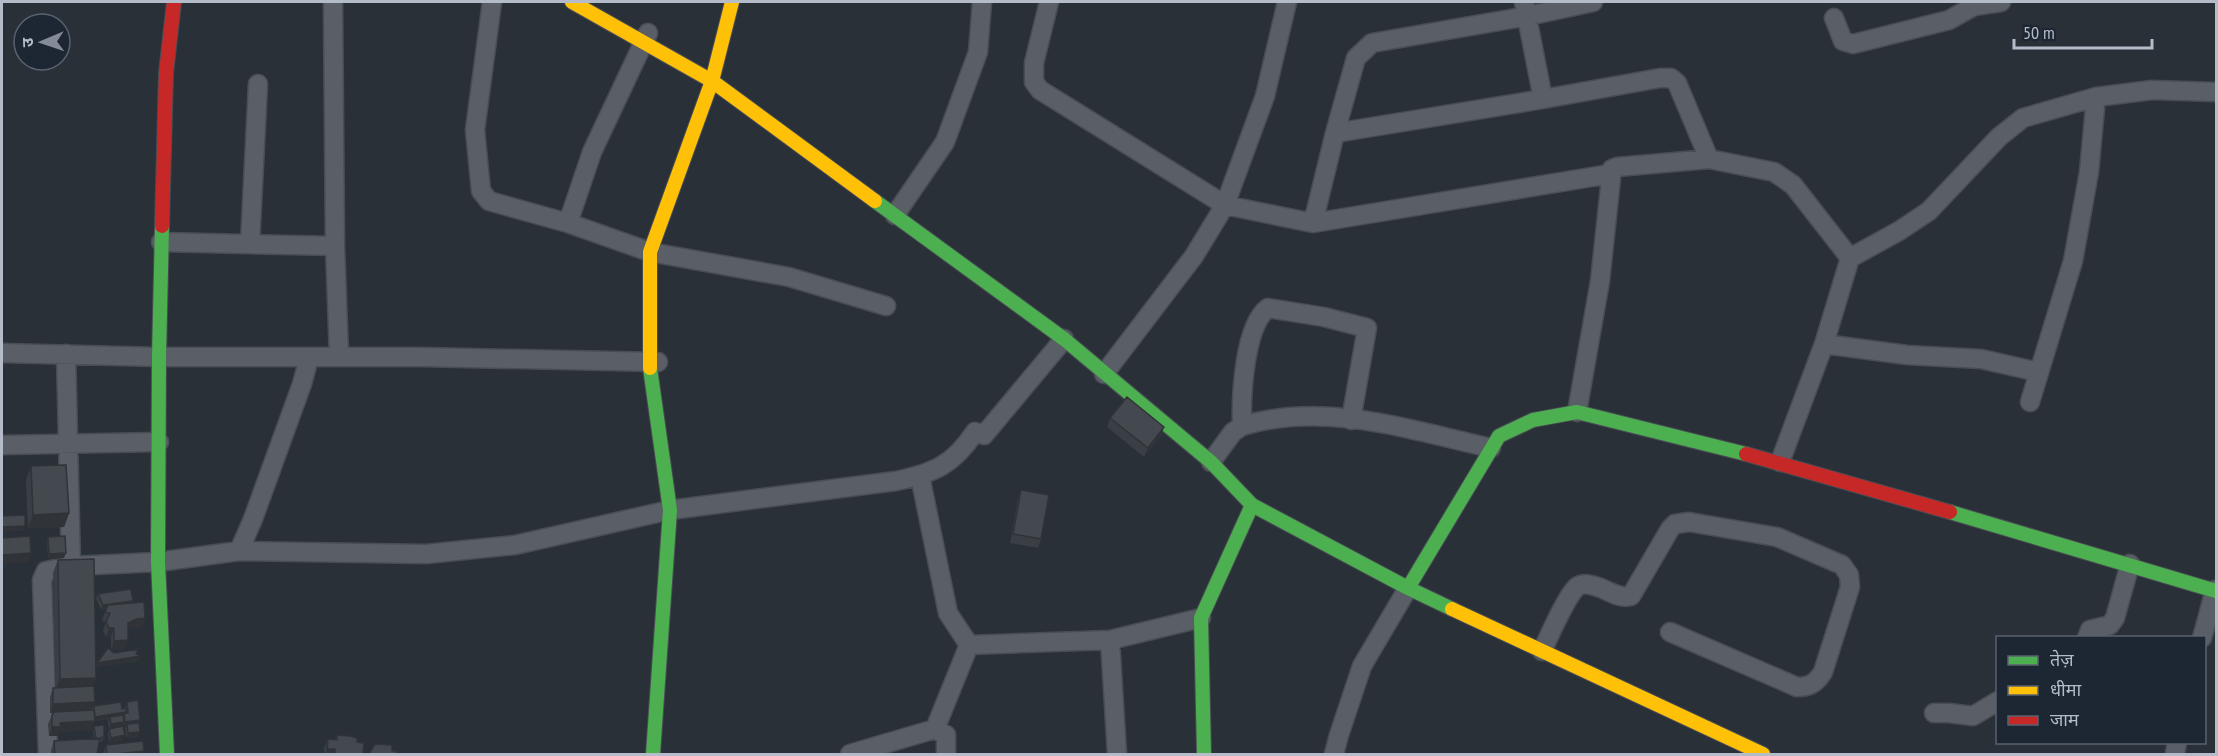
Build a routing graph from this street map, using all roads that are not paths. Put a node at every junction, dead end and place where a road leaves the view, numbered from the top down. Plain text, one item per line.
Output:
1 (174, 2) edge
2 (333, 2) edge
3 (492, 2) edge
4 (572, 2) edge
5 (732, 2) edge
6 (982, 2) edge
7 (1049, 2) edge
8 (1287, 2) edge
9 (1593, 2) edge
10 (2001, 2) edge
11 (1974, 4) edge
12 (1526, 9) edge
13 (1834, 18) dead end
14 (645, 37) junction
15 (712, 81) junction
16 (258, 84) dead end
17 (2217, 92) edge
18 (2096, 97) junction
19 (1543, 99) junction
20 (1335, 133) junction
21 (1709, 159) junction
22 (1611, 174) junction
23 (1225, 205) junction
24 (895, 215) junction
25 (568, 223) junction
26 (1313, 223) junction
27 (161, 242) junction
28 (250, 244) junction
29 (335, 246) junction
30 (650, 252) junction
31 (1850, 258) junction
32 (886, 306) dead end
33 (1064, 339) junction
34 (1824, 344) junction
35 (2, 353) edge
36 (66, 354) junction
37 (339, 356) junction
38 (159, 357) junction
39 (309, 358) junction
40 (653, 362) junction
41 (2038, 372) junction
42 (1104, 374) junction
43 (2030, 402) dead end
44 (1577, 412) junction
45 (1351, 420) junction
46 (1242, 426) junction
47 (159, 442) junction
48 (2, 445) edge
49 (67, 445) junction
50 (1491, 448) junction
51 (1211, 462) junction
52 (1780, 462) junction
53 (920, 476) junction
54 (1252, 505) junction
55 (670, 510) junction
56 (239, 551) junction
57 (158, 562) junction
58 (2130, 564) junction
59 (71, 566) junction
60 (1408, 588) junction
61 (2216, 590) edge
62 (1201, 618) junction
63 (1670, 632) dead end
64 (2088, 636) edge
65 (2203, 636) edge
66 (1110, 640) junction
67 (969, 645) junction
68 (1542, 651) junction
69 (1996, 702) edge
70 (1934, 713) dead end
71 (935, 729) junction
72 (48, 754) edge
73 (167, 754) edge
74 (653, 754) edge
75 (850, 754) edge
76 (946, 754) edge
77 (1117, 754) edge
78 (1204, 754) edge
79 (1334, 754) edge
80 (1763, 754) edge

1 - 27 street
2 - 29 street
3 - 25 street
4 - 14 street
5 - 15 street
6 - 24 street
7 - 23 street
8 - 23 street
9 - 12 street
10 - 11 street
11 - 13 street
12 - 19 street
12 - 20 street
14 - 15 street
14 - 25 street
15 - 24 street
15 - 30 street
16 - 28 street
17 - 18 street
18 - 31 street
18 - 41 street
19 - 20 street
19 - 21 street
20 - 26 street
21 - 22 street
21 - 31 street
22 - 26 street
22 - 44 street
23 - 26 street
23 - 42 street
24 - 33 street
25 - 30 street
27 - 28 street
27 - 38 street
28 - 29 street
29 - 37 street
30 - 32 street
30 - 40 street
31 - 34 street
33 - 42 street
33 - 53 street
34 - 41 street
34 - 52 street
35 - 36 street
36 - 38 street
36 - 49 street
37 - 39 street
37 - 40 street
38 - 39 street
38 - 47 street
39 - 56 street
40 - 55 street
41 - 43 street
42 - 51 street
44 - 50 street
44 - 52 street
45 - 46 street
45 - 46 street
45 - 50 street
46 - 51 street
47 - 49 street
47 - 57 street
48 - 49 street
49 - 59 street
50 - 60 street
51 - 54 street
52 - 58 street
53 - 55 street
53 - 67 street
54 - 60 street
54 - 62 street
55 - 56 street
55 - 74 street
56 - 57 street
57 - 59 street
57 - 73 street
58 - 61 street
58 - 64 street
59 - 72 street
60 - 68 street
60 - 79 street
61 - 65 street
62 - 66 street
62 - 78 street
63 - 68 street
66 - 67 street
66 - 77 street
67 - 71 street
68 - 80 street
69 - 70 street
71 - 75 street
71 - 76 street

